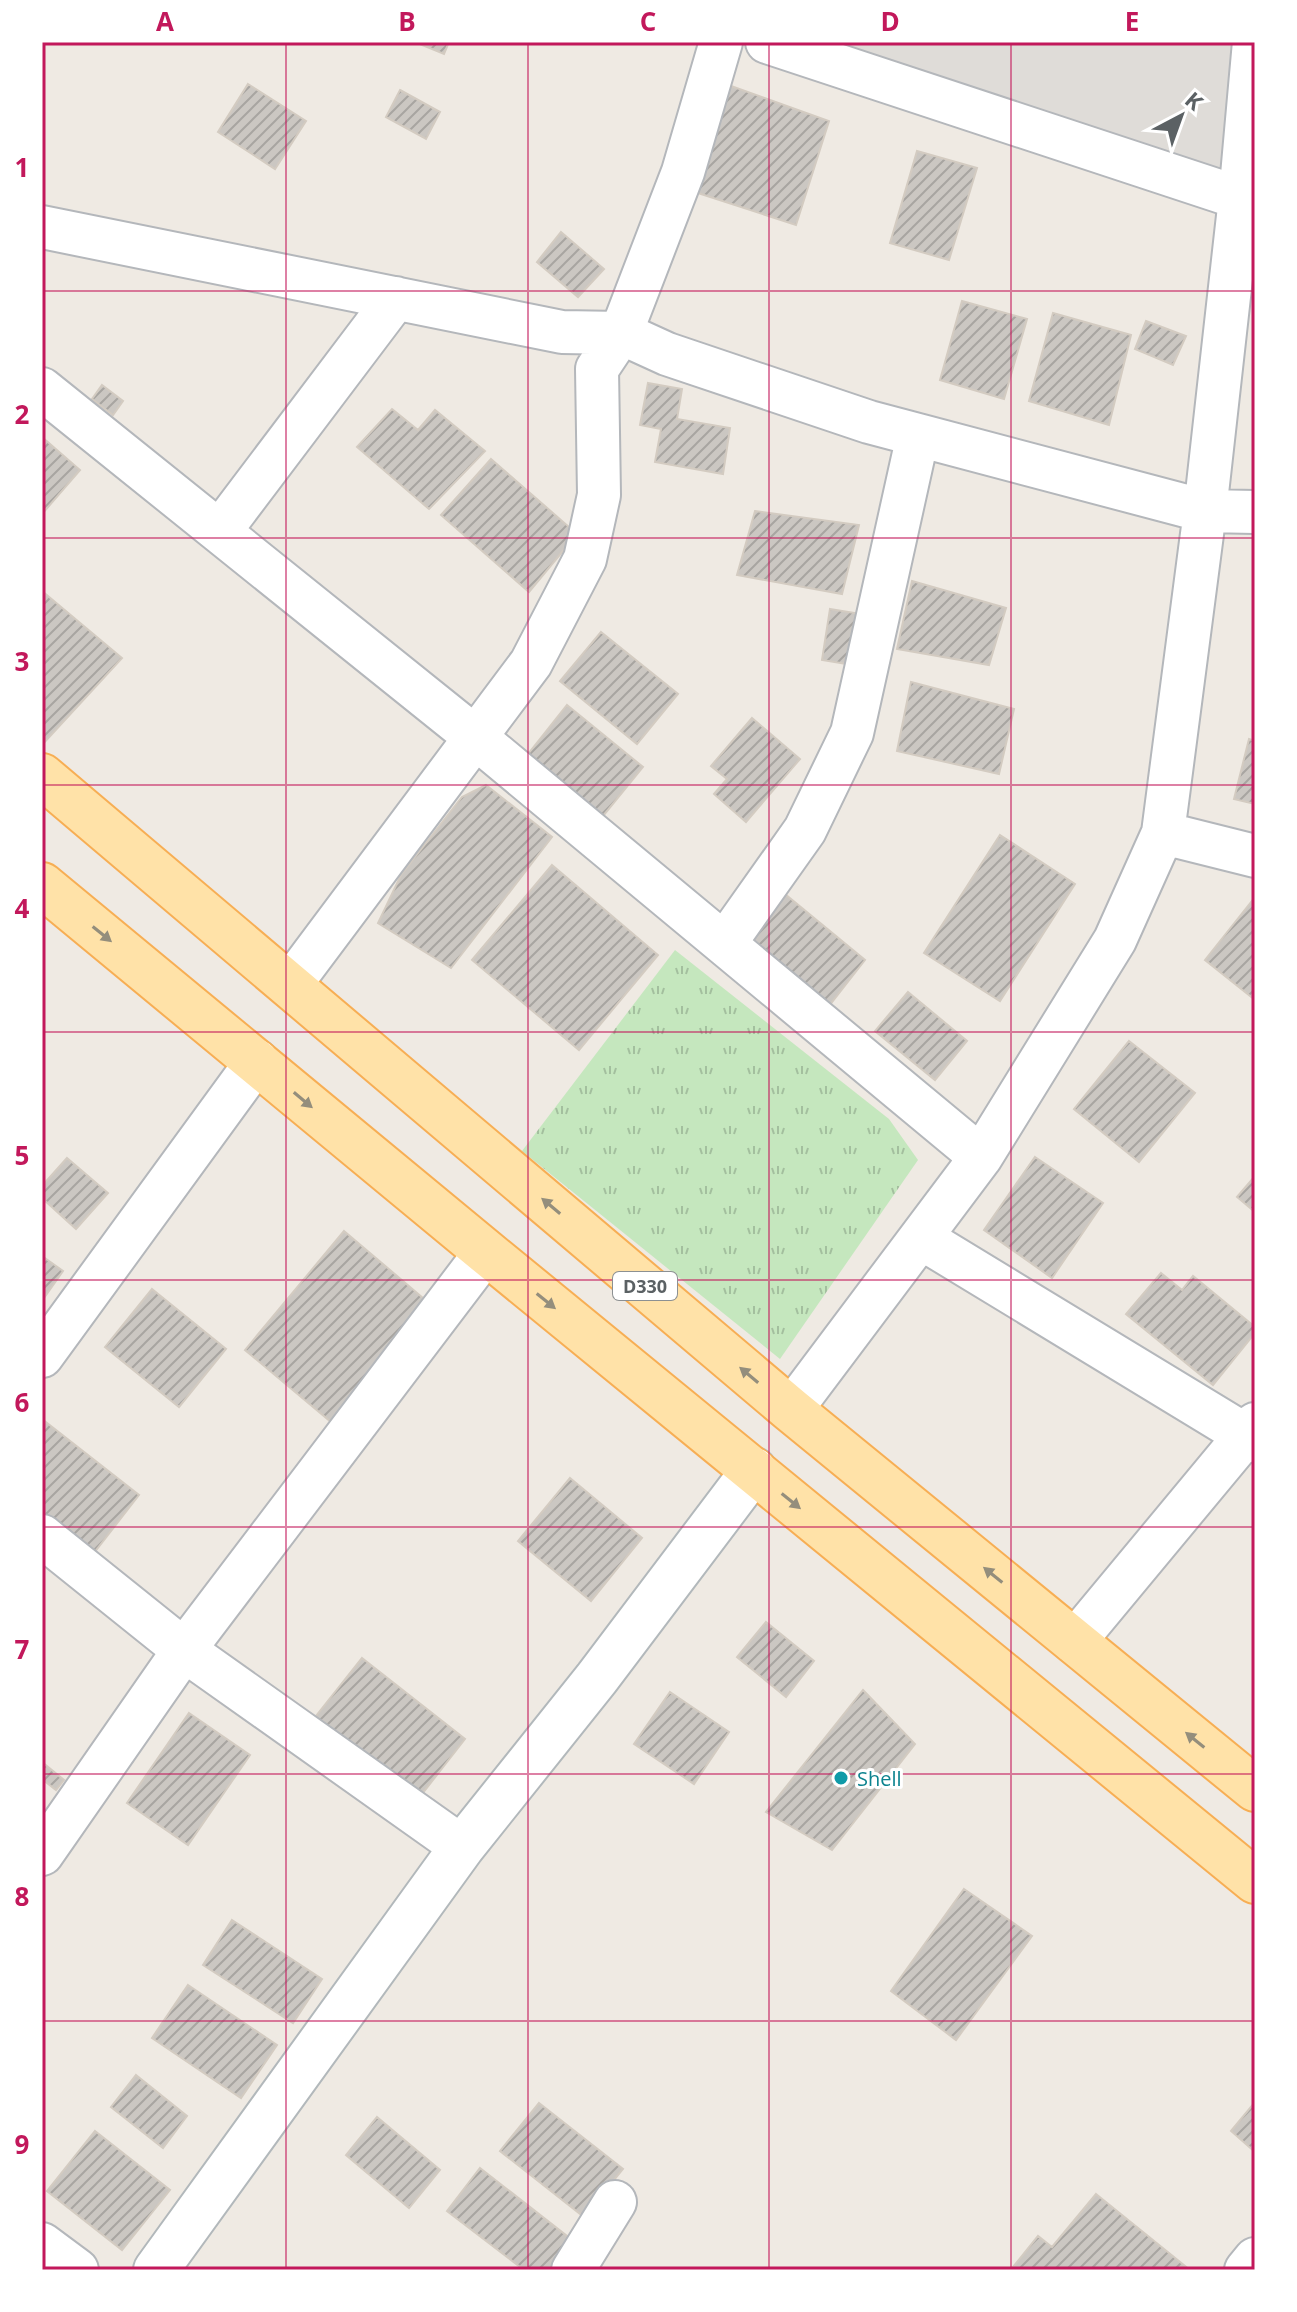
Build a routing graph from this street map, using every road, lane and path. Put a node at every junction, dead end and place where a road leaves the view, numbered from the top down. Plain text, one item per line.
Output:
1 (721, 42) edge
2 (767, 42) edge
3 (1254, 42) edge
4 (1240, 198) junction
5 (42, 227) edge
6 (396, 298) junction
7 (621, 333) junction
8 (42, 389) edge
9 (918, 435) junction
10 (1205, 511) junction
11 (1255, 512) edge
12 (220, 531) junction
13 (475, 737) junction
14 (48, 792) edge
15 (1163, 833) junction
16 (1255, 856) edge
17 (42, 885) edge
18 (725, 943) junction
19 (290, 985) junction
20 (257, 1061) junction
21 (981, 1157) junction
22 (921, 1238) junction
23 (486, 1252) junction
24 (42, 1356) edge
25 (791, 1410) junction
26 (1252, 1433) edge
27 (754, 1470) junction
28 (42, 1536) edge
29 (1074, 1642) junction
30 (184, 1650) junction
31 (1255, 1789) edge
32 (462, 1847) junction
33 (42, 1854) edge
34 (1255, 1881) edge
35 (615, 2202) dead end
36 (42, 2244) edge
37 (1255, 2259) edge
38 (77, 2270) edge
39 (156, 2270) edge
40 (573, 2270) edge
41 (1246, 2270) edge

1 - 7 street
2 - 4 street
3 - 4 street
4 - 10 street
5 - 6 street
6 - 7 street
6 - 12 street
7 - 9 street
7 - 13 street
8 - 12 street
9 - 10 street
9 - 18 street
10 - 11 street
10 - 15 street
12 - 13 street
13 - 18 street
13 - 19 street
14 - 19 main road, D330
15 - 16 street
15 - 21 street
17 -> 20 main road
18 - 21 street
25 -> 19 main road, D330
20 -> 23 main road
20 - 24 street
21 - 22 street
22 - 25 street
22 - 26 street
23 -> 27 main road
23 - 30 street
29 -> 25 main road, D330
26 - 29 street
27 - 32 street
27 -> 34 main road
28 - 30 street
31 -> 29 main road, D330
30 - 32 street
30 - 33 street
32 - 39 street
35 - 40 street
36 - 38 street
37 - 41 street

